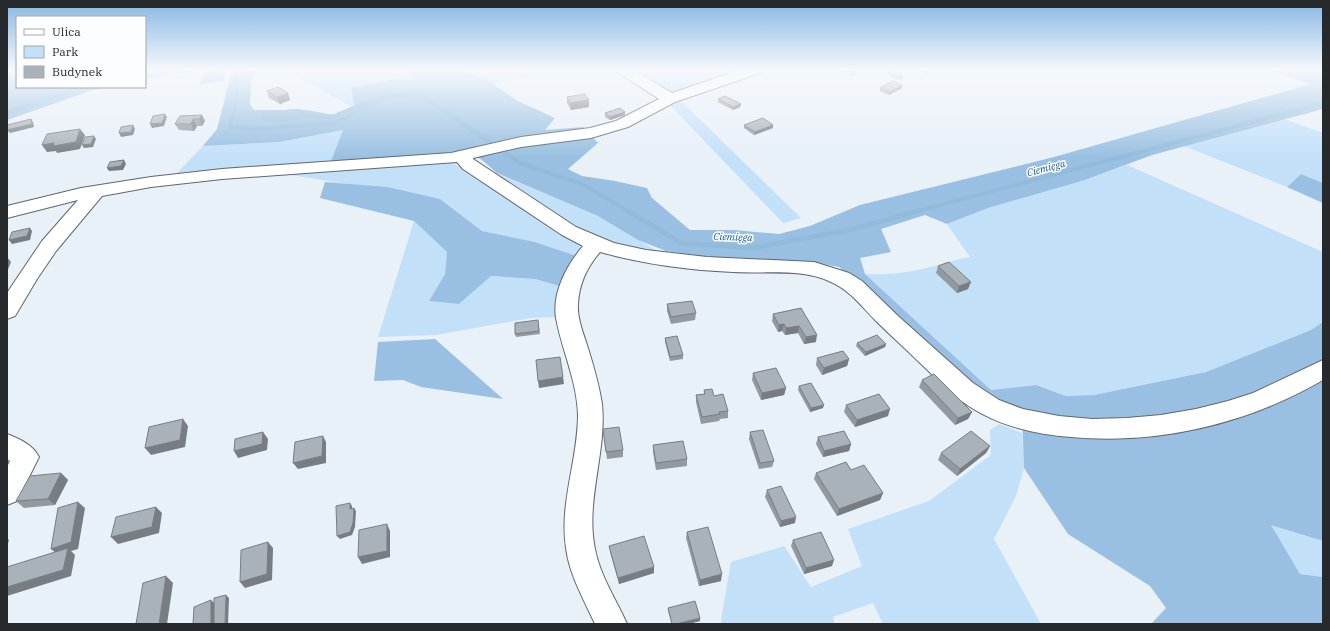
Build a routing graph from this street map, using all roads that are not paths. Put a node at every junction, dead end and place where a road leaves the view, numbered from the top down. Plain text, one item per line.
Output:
1 (670, 99) edge
2 (464, 156) junction
3 (96, 191) junction
4 (7, 212) edge
5 (595, 245) junction
6 (7, 311) edge
7 (1323, 369) edge
8 (7, 445) edge
9 (7, 493) edge
10 (611, 624) edge

1 - 2 street
2 - 3 street
2 - 5 street
3 - 4 street
3 - 6 street
5 - 7 street
5 - 10 street
8 - 9 street

